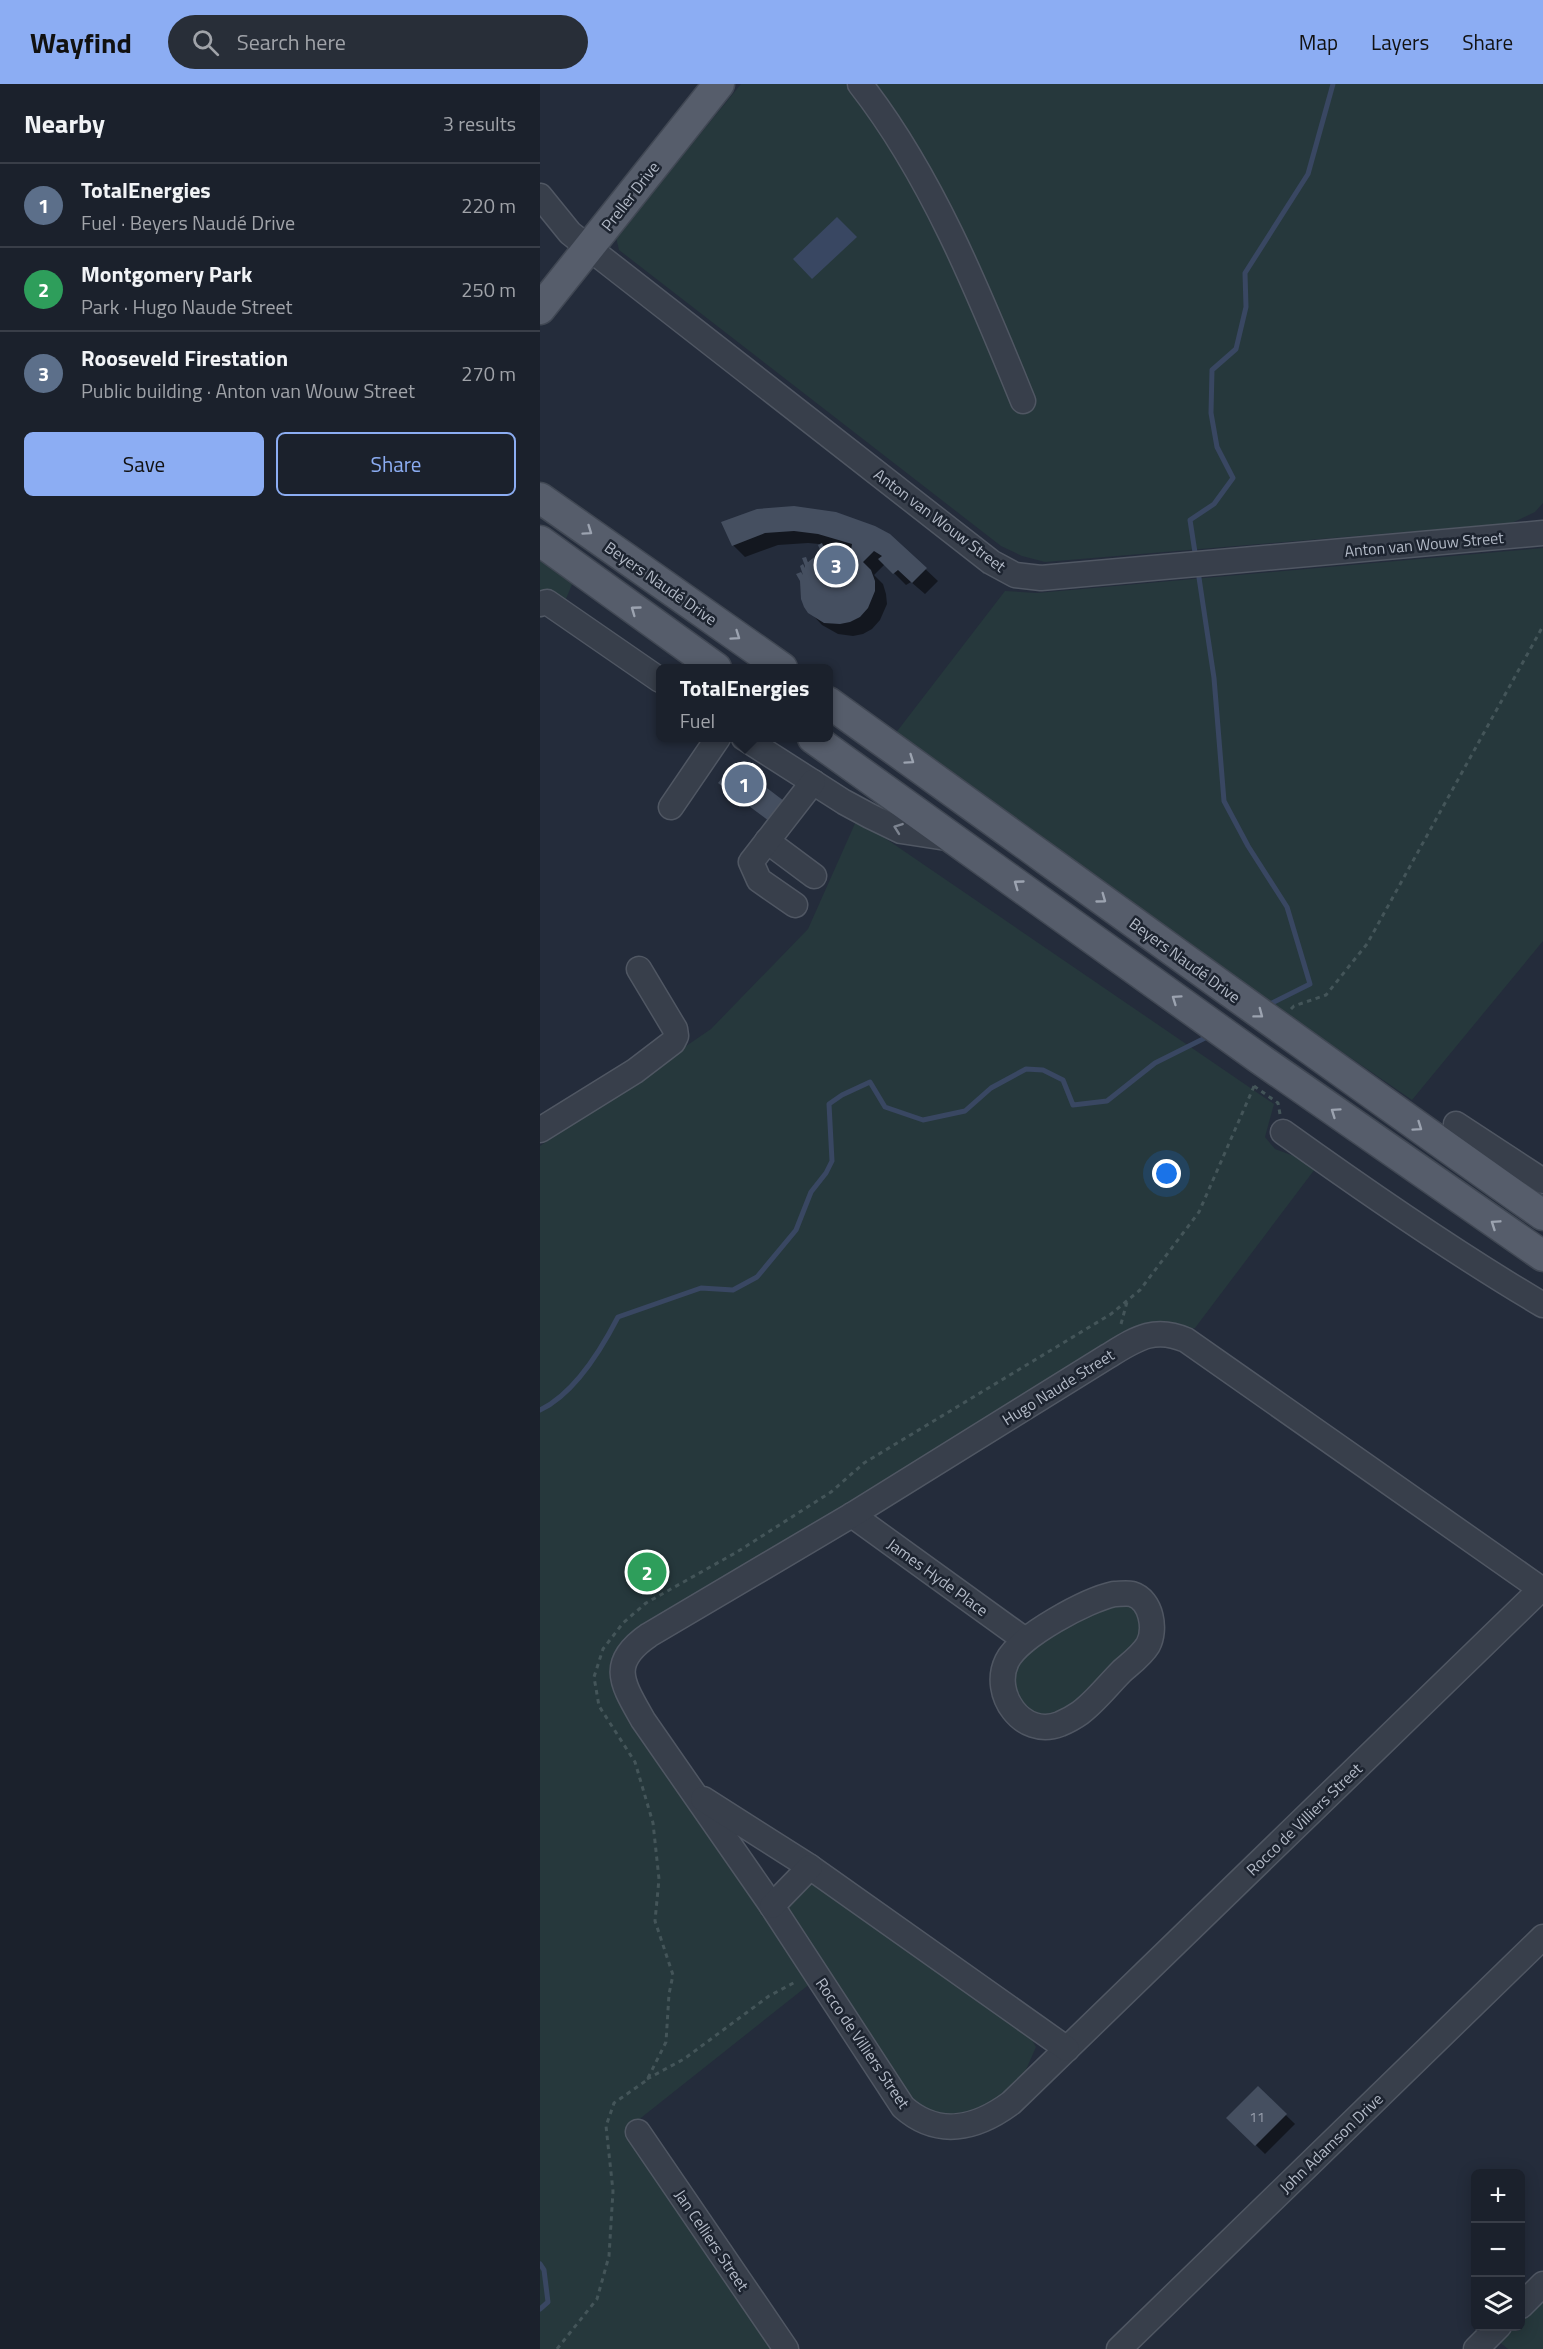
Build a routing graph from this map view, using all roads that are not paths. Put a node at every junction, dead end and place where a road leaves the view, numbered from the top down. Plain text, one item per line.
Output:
1 (719, 84) edge
2 (860, 84) edge
3 (540, 196) edge
4 (589, 248) junction
5 (540, 309) edge
6 (1023, 401) dead end
7 (540, 498) edge
8 (1543, 534) edge
9 (540, 541) edge
10 (543, 603) edge
11 (664, 631) junction
12 (681, 664) edge
13 (709, 664) edge
14 (772, 664) edge
15 (656, 677) edge
16 (833, 706) edge
17 (883, 741) junction
18 (715, 742) edge
19 (750, 742) edge
20 (819, 742) edge
21 (861, 772) junction
22 (813, 782) junction
23 (671, 807) dead end
24 (955, 840) junction
25 (767, 842) junction
26 (814, 876) dead end
27 (795, 905) dead end
28 (639, 969) dead end
29 (1456, 1124) dead end
30 (540, 1130) edge
31 (1283, 1132) road end
32 (1543, 1181) edge
33 (1543, 1215) edge
34 (1543, 1256) edge
35 (1543, 1305) edge
36 (852, 1515) junction
37 (1542, 1589) edge
38 (1025, 1640) junction
39 (643, 1720) joint
40 (695, 1794) junction
41 (810, 1867) junction
42 (772, 1906) junction
43 (1543, 1937) edge
44 (1067, 2049) junction
45 (638, 2132) dead end
46 (1543, 2284) edge
47 (1525, 2302) edge
48 (786, 2349) edge
49 (1119, 2349) edge

1 - 4 main road, Preller Drive
2 - 6 street
3 - 4 street, Anton van Wouw Street
4 - 5 main road, Preller Drive
4 - 8 street, Anton van Wouw Street
7 -> 14 main road, Beyers Naudé Drive
11 -> 9 main road
10 - 15 street
11 - 12 main road
11 - 13 main road
16 - 17 main road, Beyers Naudé Drive
17 - 21 main road
17 -> 33 main road, Beyers Naudé Drive
18 - 23 street
19 - 22 street
20 - 21 main road
21 - 24 main road
24 -> 22 street
22 - 25 street
34 -> 24 main road
25 - 26 street
25 - 27 street
28 - 30 street
29 - 32 street
31 - 35 street
36 - 37 street, Hugo Naude Street
36 - 38 street, James Hyde Place
36 - 39 street, Hugo Naude Street
37 - 44 street, Rocco de Villiers Street
38 - 38 street
39 - 40 street, Rocco de Villiers Street
40 - 41 street, Rocco de Villiers Street
40 - 42 street, Rocco de Villiers Street
41 - 42 street
41 - 44 street, Rocco de Villiers Street
42 - 44 street, Rocco de Villiers Street
43 - 49 street, John Adamson Drive
45 - 48 street, Jan Celliers Street
46 - 47 street

